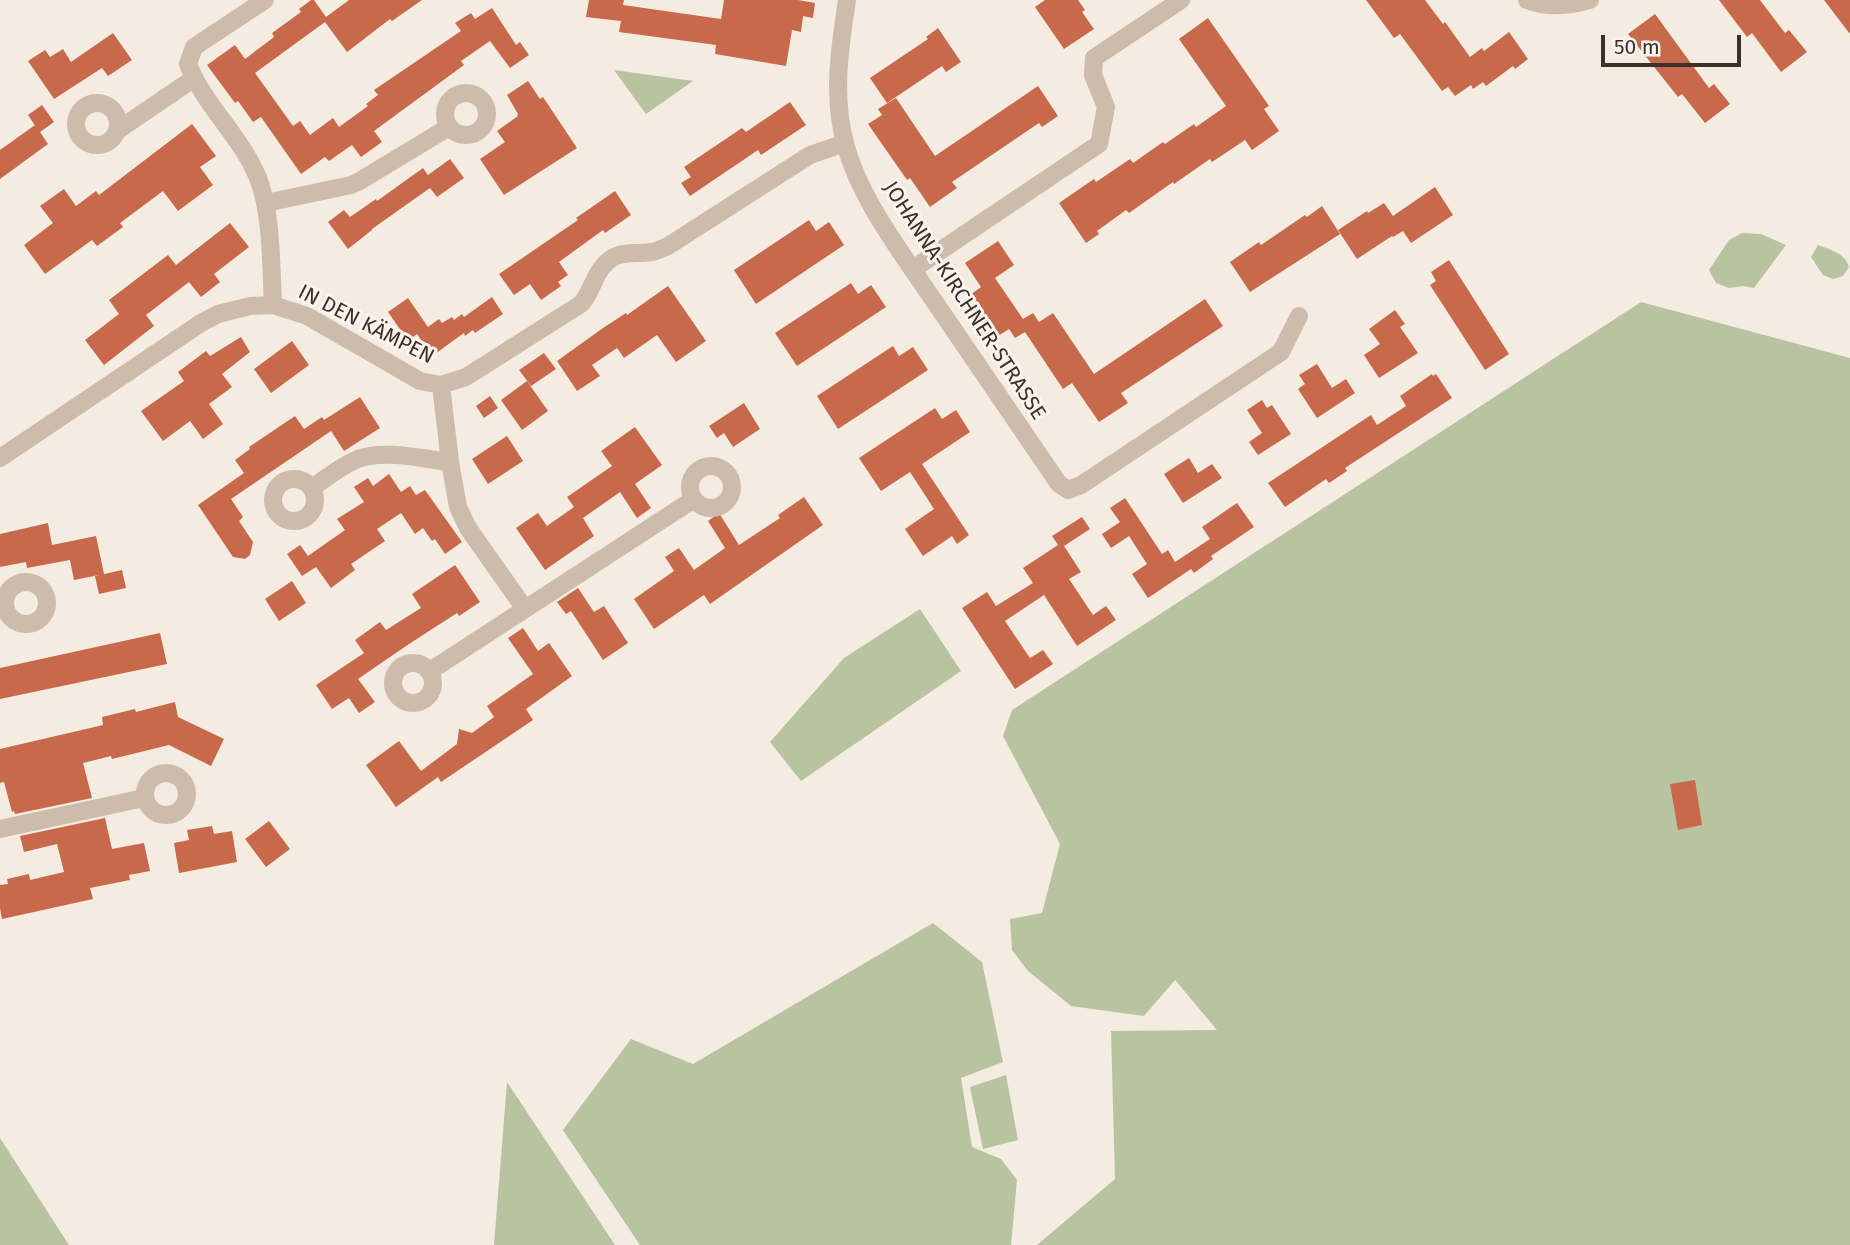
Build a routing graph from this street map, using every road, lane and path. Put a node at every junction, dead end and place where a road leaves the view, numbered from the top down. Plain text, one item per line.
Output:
1 (265, 0) edge
2 (847, 0) edge
3 (1181, 0) edge
4 (1527, 0) edge
5 (1591, 0) edge
6 (194, 79) junction
7 (449, 127) dead end
8 (118, 130) dead end
9 (845, 143) junction
10 (266, 204) junction
11 (913, 269) junction
12 (273, 305) junction
13 (1299, 316) dead end
14 (441, 385) junction
15 (0, 458) edge
16 (450, 462) junction
17 (312, 488) dead end
18 (694, 499) dead end
19 (525, 609) junction
20 (430, 671) dead end
21 (144, 798) dead end
22 (0, 829) edge

1 - 6 street
2 - 9 street, JOHANNA-KIRCHNER-STRASSE
3 - 11 street
4 - 5 street
6 - 8 street
6 - 10 street
7 - 10 street
9 - 11 street, JOHANNA-KIRCHNER-STRASSE
9 - 14 street, IN DEN KÄMPEN
10 - 12 street
11 - 13 street, JOHANNA-KIRCHNER-STRASSE
12 - 14 street, IN DEN KÄMPEN
12 - 15 street, IN DEN KÄMPEN
14 - 16 street
16 - 17 street
16 - 19 street
18 - 19 street
19 - 20 street
21 - 22 street

